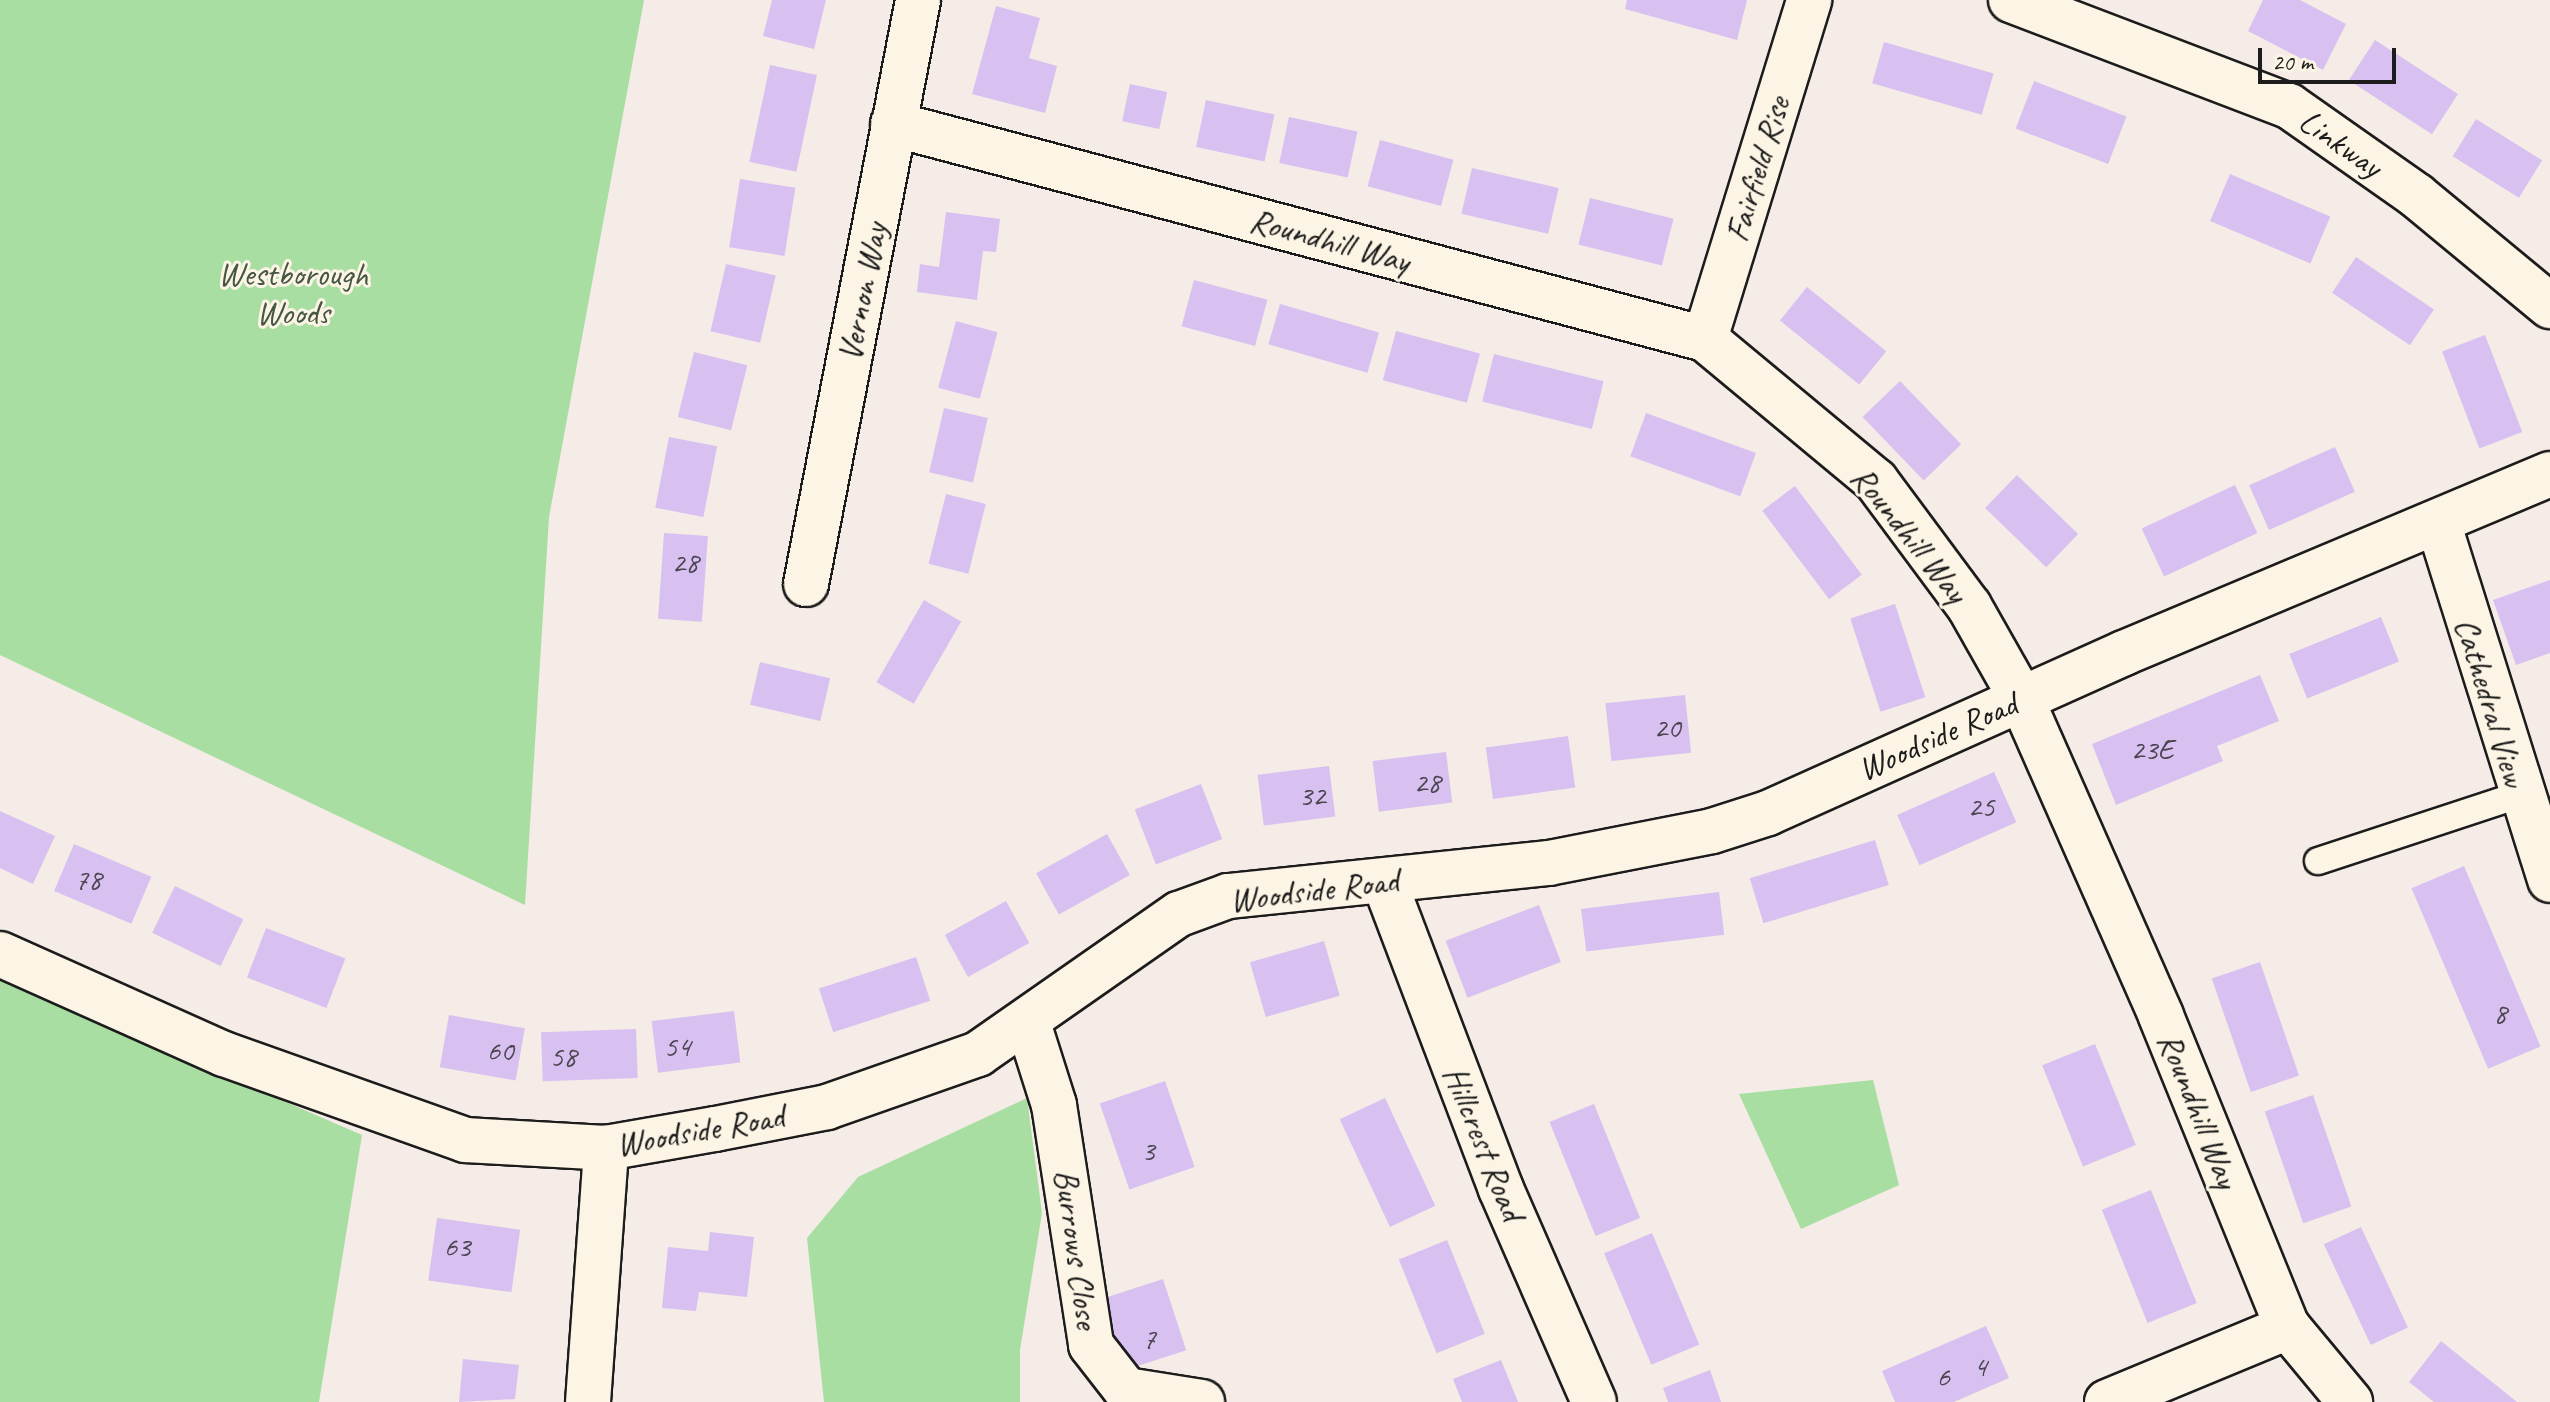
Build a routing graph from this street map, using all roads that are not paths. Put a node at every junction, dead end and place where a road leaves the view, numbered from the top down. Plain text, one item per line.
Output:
1 (918, 0) edge
2 (1809, 0) edge
3 (2011, 0) edge
4 (893, 124) junction
5 (2550, 306) edge
6 (1705, 339) junction
7 (2550, 474) edge
8 (2438, 522) junction
9 (806, 584) dead end
10 (2021, 698) junction
11 (2519, 795) junction
12 (2318, 861) dead end
13 (2550, 880) edge
14 (1384, 881) junction
15 (0, 954) edge
16 (1028, 1023) junction
17 (606, 1148) junction
18 (2288, 1327) junction
19 (588, 1402) edge
20 (1202, 1402) edge
21 (1594, 1402) edge
22 (2107, 1402) edge
23 (2350, 1402) edge

1 - 4 street, Vernon Way
2 - 6 street, Fairfield Rise
3 - 5 street, Linkway
4 - 6 street, Roundhill Way
4 - 9 street, Vernon Way
6 - 10 street, Roundhill Way
7 - 8 street, Woodside Road
8 - 10 street, Woodside Road
8 - 11 street, Cathedral View
10 - 14 street, Woodside Road
10 - 18 street, Roundhill Way
11 - 12 lane
11 - 13 street, Cathedral View
14 - 16 street, Woodside Road
14 - 21 street, Hillcrest Road
15 - 17 street, Woodside Road
16 - 17 street, Woodside Road
16 - 20 street, Burrows Close
17 - 19 street
18 - 22 street
18 - 23 street, Roundhill Way

